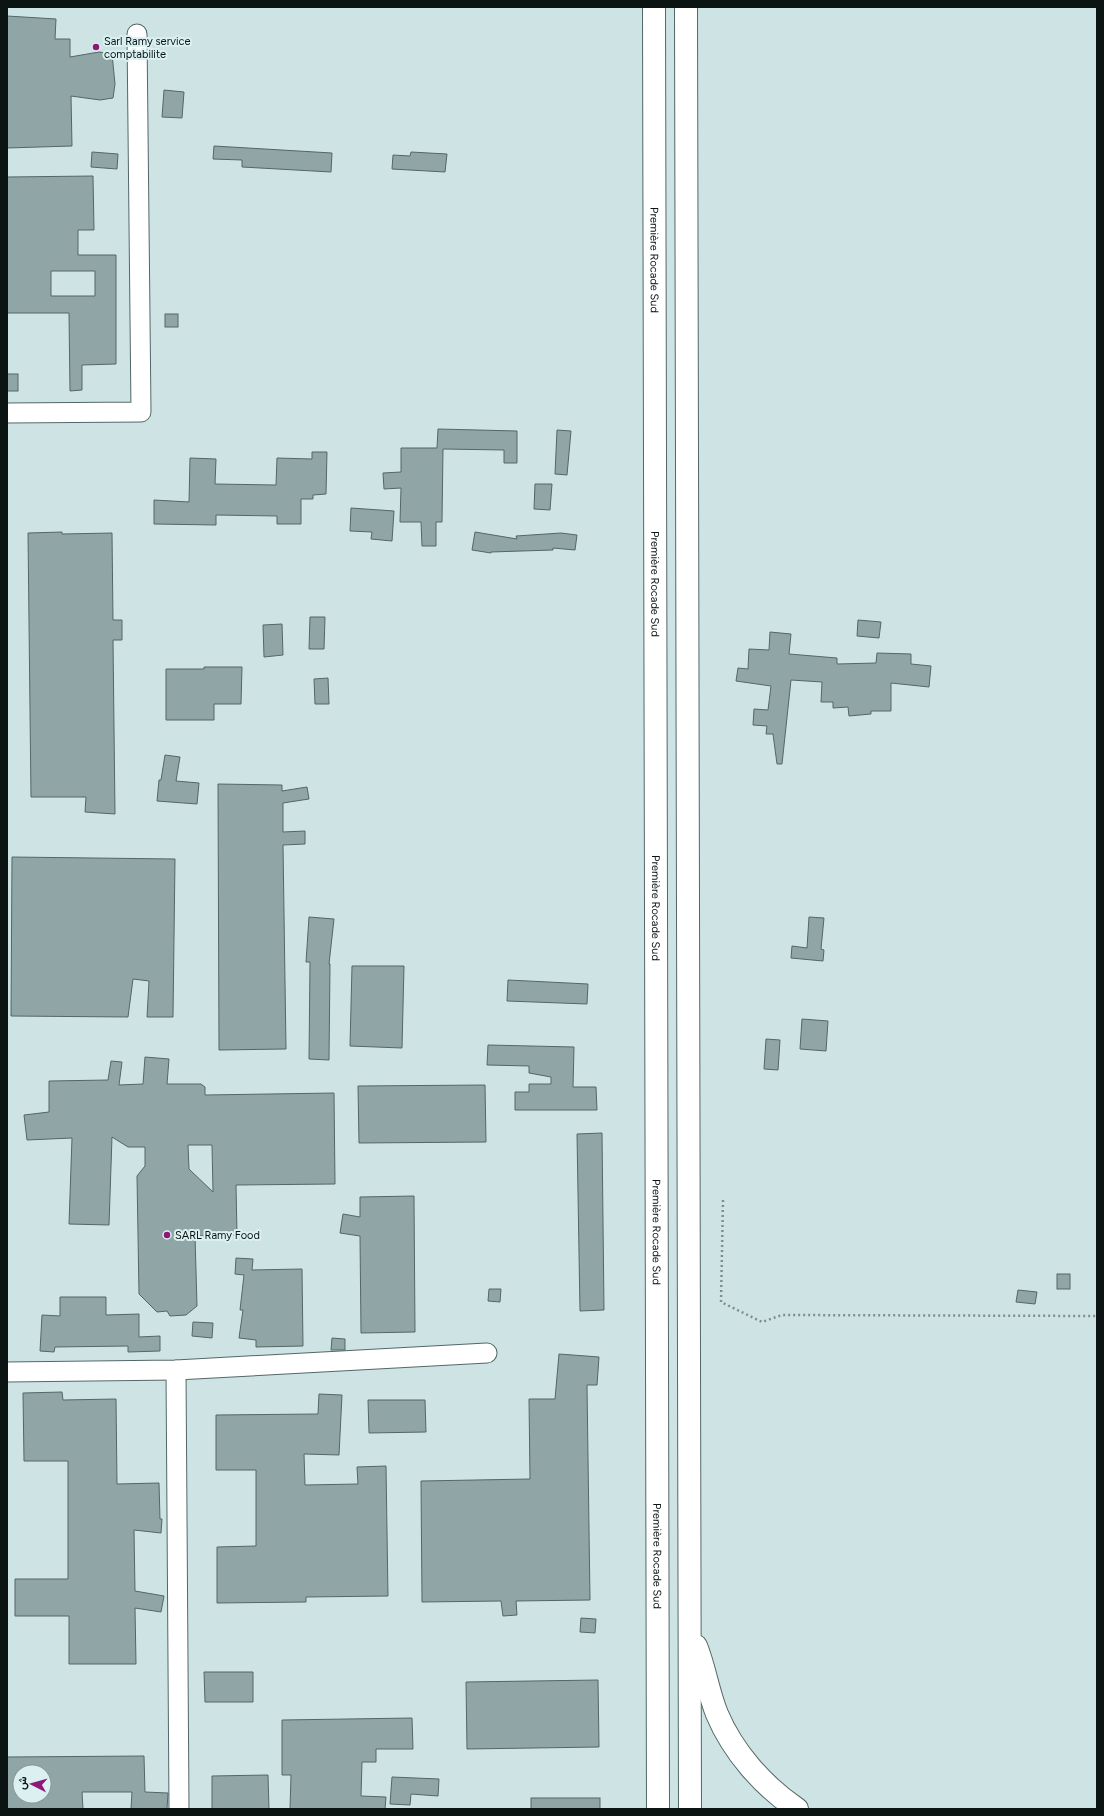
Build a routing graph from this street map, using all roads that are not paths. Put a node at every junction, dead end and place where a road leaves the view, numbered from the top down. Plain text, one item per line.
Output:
1 (654, 7) edge
2 (686, 7) edge
3 (137, 34) dead end
4 (7, 413) edge
5 (487, 1353) dead end
6 (176, 1370) junction
7 (7, 1372) edge
8 (690, 1633) junction
9 (179, 1809) edge
10 (658, 1809) edge
11 (690, 1809) edge
12 (797, 1809) edge

1 - 10 highway, Première Rocade Sud
2 - 8 highway
3 - 4 street
5 - 6 street
6 - 7 street
6 - 9 street
8 - 11 highway
8 - 12 highway

